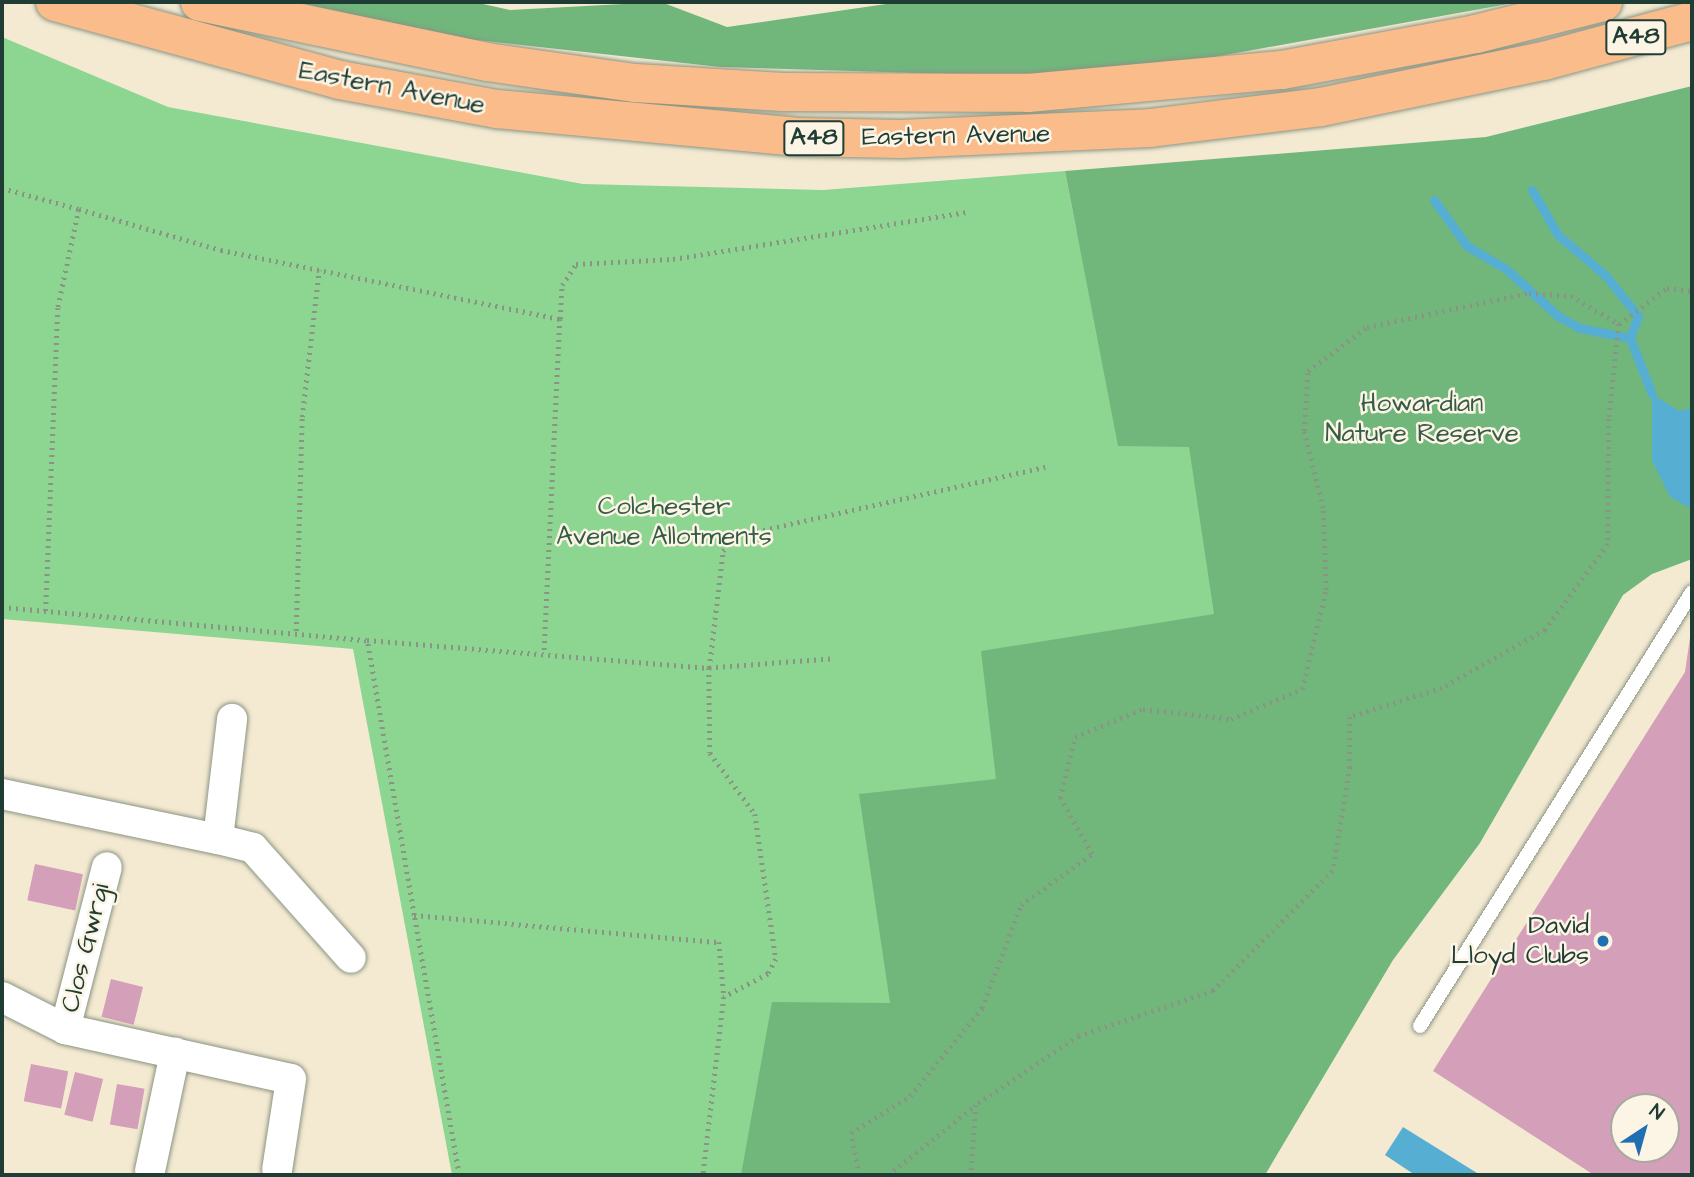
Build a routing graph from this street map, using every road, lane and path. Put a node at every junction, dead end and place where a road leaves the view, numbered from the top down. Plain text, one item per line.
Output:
1 (55, 2) edge
2 (200, 2) edge
3 (1603, 2) edge
4 (1692, 21) edge
5 (1692, 38) edge
6 (1580, 53) junction
7 (2, 188) edge
8 (79, 209) junction
9 (968, 212) dead end
10 (318, 271) junction
11 (1692, 291) edge
12 (560, 319) junction
13 (1619, 324) junction
14 (1045, 467) dead end
15 (1692, 592) edge
16 (2, 607) edge
17 (46, 611) junction
18 (296, 631) junction
19 (367, 640) junction
20 (544, 653) junction
21 (830, 659) dead end
22 (709, 668) junction
23 (232, 719) dead end
24 (2, 794) edge
25 (218, 839) junction
26 (107, 867) dead end
27 (414, 915) junction
28 (351, 958) dead end
29 (2, 997) edge
30 (724, 997) junction
31 (1420, 1026) dead end
32 (65, 1029) junction
33 (175, 1053) junction
34 (976, 1105) junction
35 (277, 1170) dead end
36 (149, 1171) dead end
37 (459, 1175) edge
38 (703, 1175) edge
39 (859, 1175) edge
40 (888, 1175) edge
41 (971, 1175) edge

1 - 6 highway, Eastern Avenue / A48
2 - 3 highway, Eastern Avenue / A48
4 - 6 highway, Eastern Avenue / A48
5 - 6 highway, A48
7 - 8 path
8 - 10 path
8 - 17 path
9 - 12 path
10 - 12 path
10 - 18 path
11 - 13 path
12 - 20 path
13 - 34 path
13 - 39 path
14 - 22 path
15 - 31 lane
16 - 17 path
17 - 18 path
18 - 19 path
19 - 20 path
19 - 27 path
20 - 22 path
21 - 22 path
22 - 30 path
23 - 25 street
24 - 25 street
25 - 28 street
26 - 32 street, Clos Gwrgi
27 - 30 path
27 - 37 path
29 - 32 street, Clos Gwrgi
30 - 38 path
32 - 33 street, Clos Gwrgi
33 - 35 street, Clos Gwrgi
33 - 36 street
34 - 40 path
34 - 41 path

